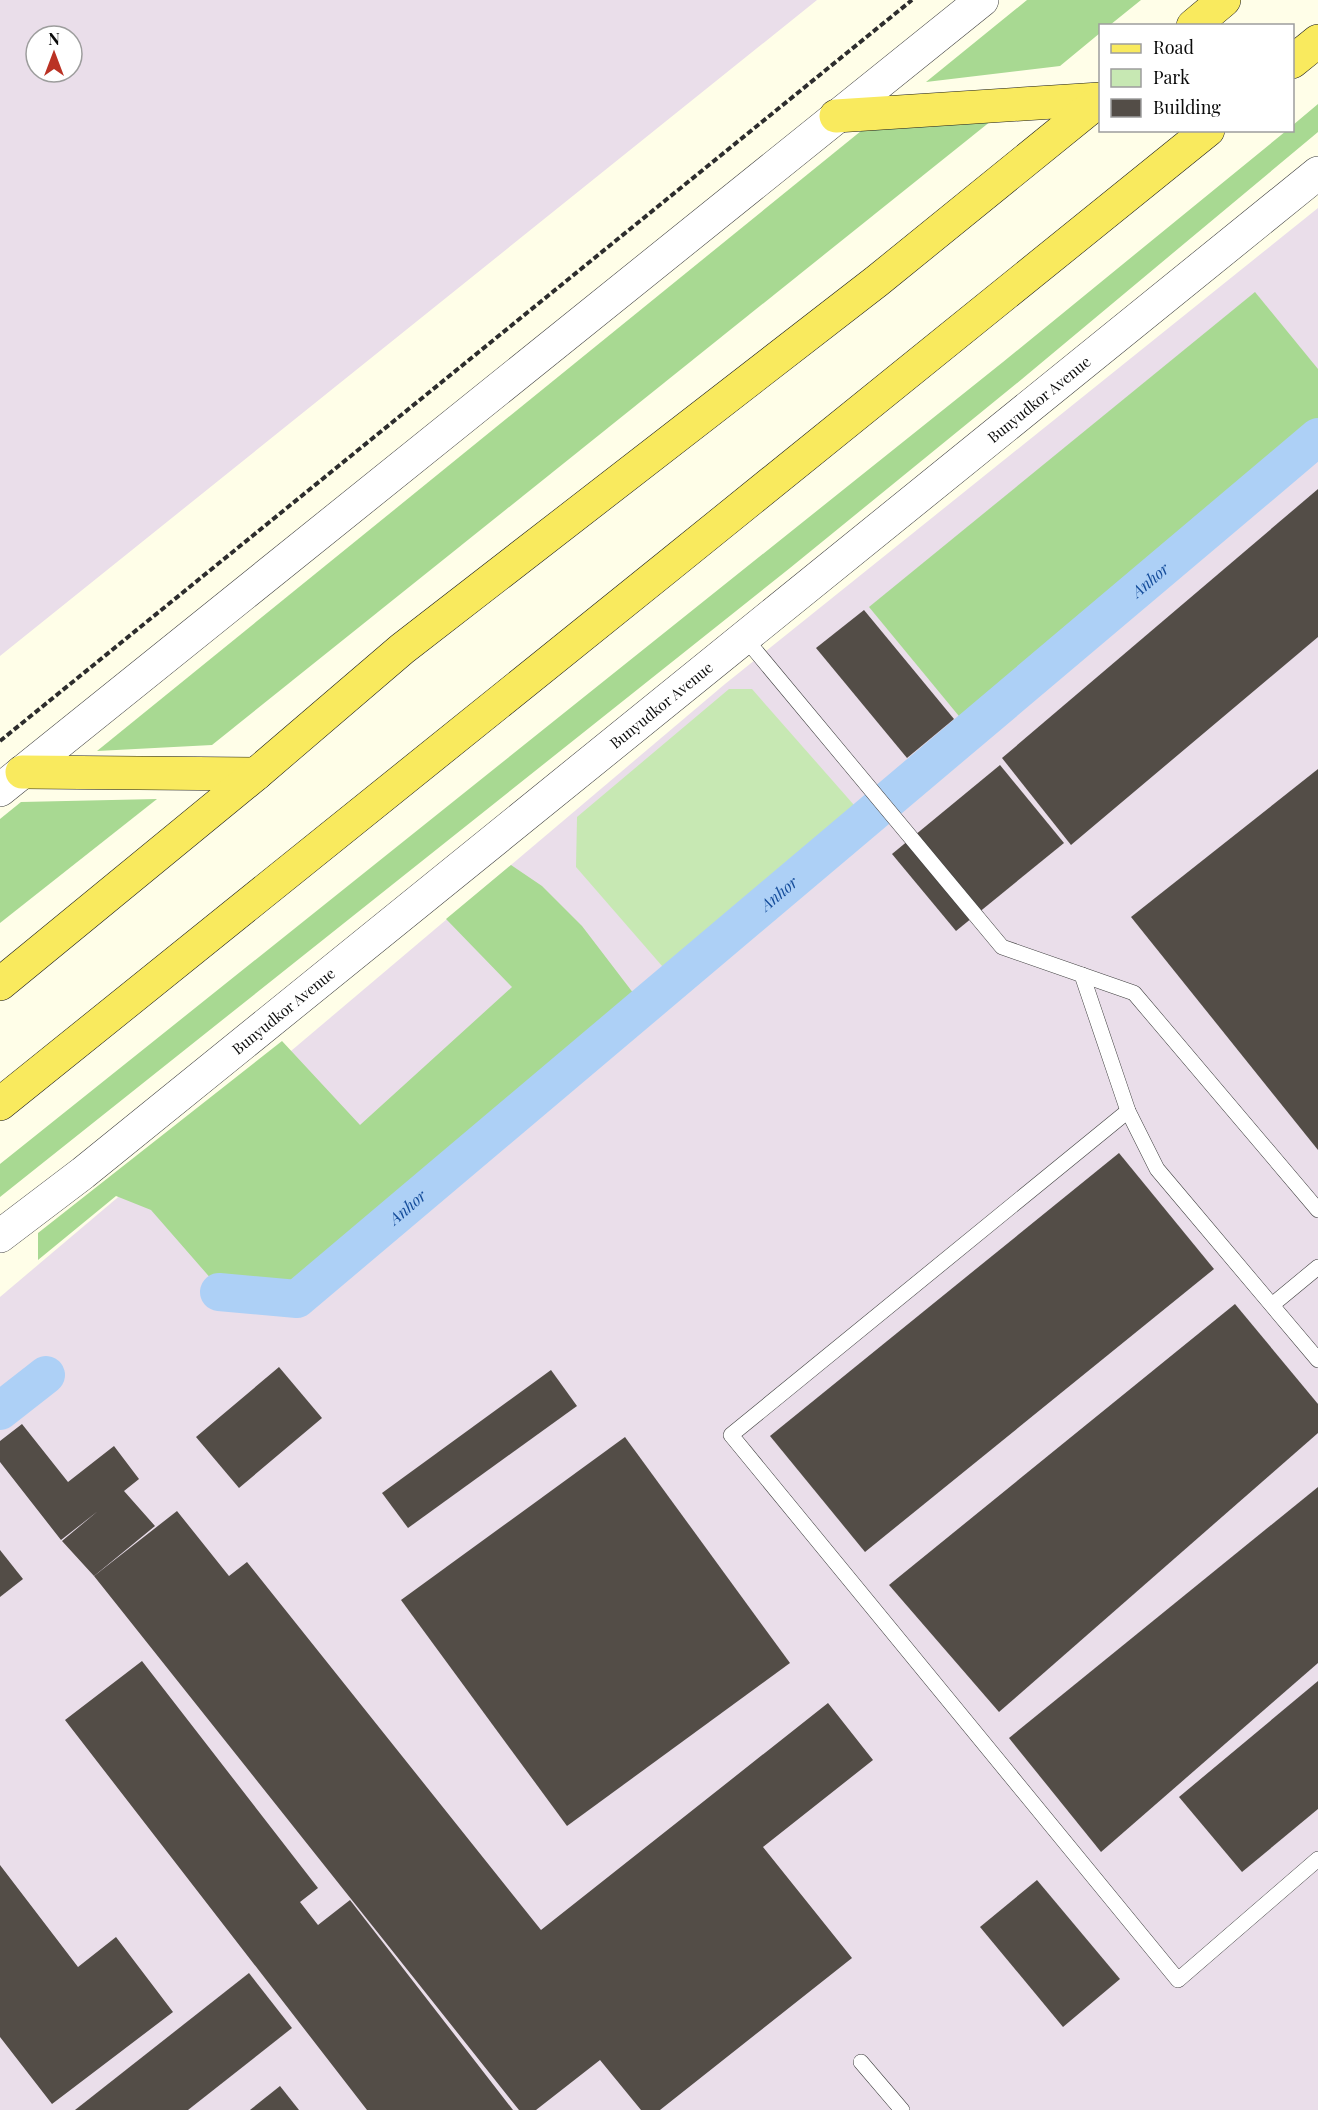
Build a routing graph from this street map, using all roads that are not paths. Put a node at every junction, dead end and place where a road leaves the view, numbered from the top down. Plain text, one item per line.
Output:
1 (982, 0) edge
2 (1224, 0) edge
3 (1195, 24) edge
4 (1318, 41) edge
5 (1294, 61) edge
6 (1099, 100) edge
7 (1099, 102) edge
8 (836, 116) junction
9 (1206, 132) edge
10 (1318, 173) edge
11 (744, 637) junction
12 (256, 774) junction
13 (11, 781) edge
14 (1082, 975) junction
15 (0, 984) edge
16 (0, 1104) edge
17 (1128, 1111) junction
18 (1318, 1210) edge
19 (0, 1236) edge
20 (1318, 1267) edge
21 (1272, 1305) junction
22 (1318, 1360) edge
23 (1318, 1859) edge
24 (861, 2062) dead end
25 (902, 2110) edge

1 - 8 street
2 - 3 main road
4 - 5 main road
6 - 8 main road
7 - 12 main road
8 - 13 street
9 - 16 main road
10 - 11 street, Bunyudkor Avenue
11 - 14 lane
11 - 19 street, Bunyudkor Avenue
12 - 13 main road
12 - 15 main road
14 - 17 lane
14 - 18 lane
17 - 21 lane
17 - 23 lane
20 - 21 lane
21 - 22 lane
24 - 25 lane

